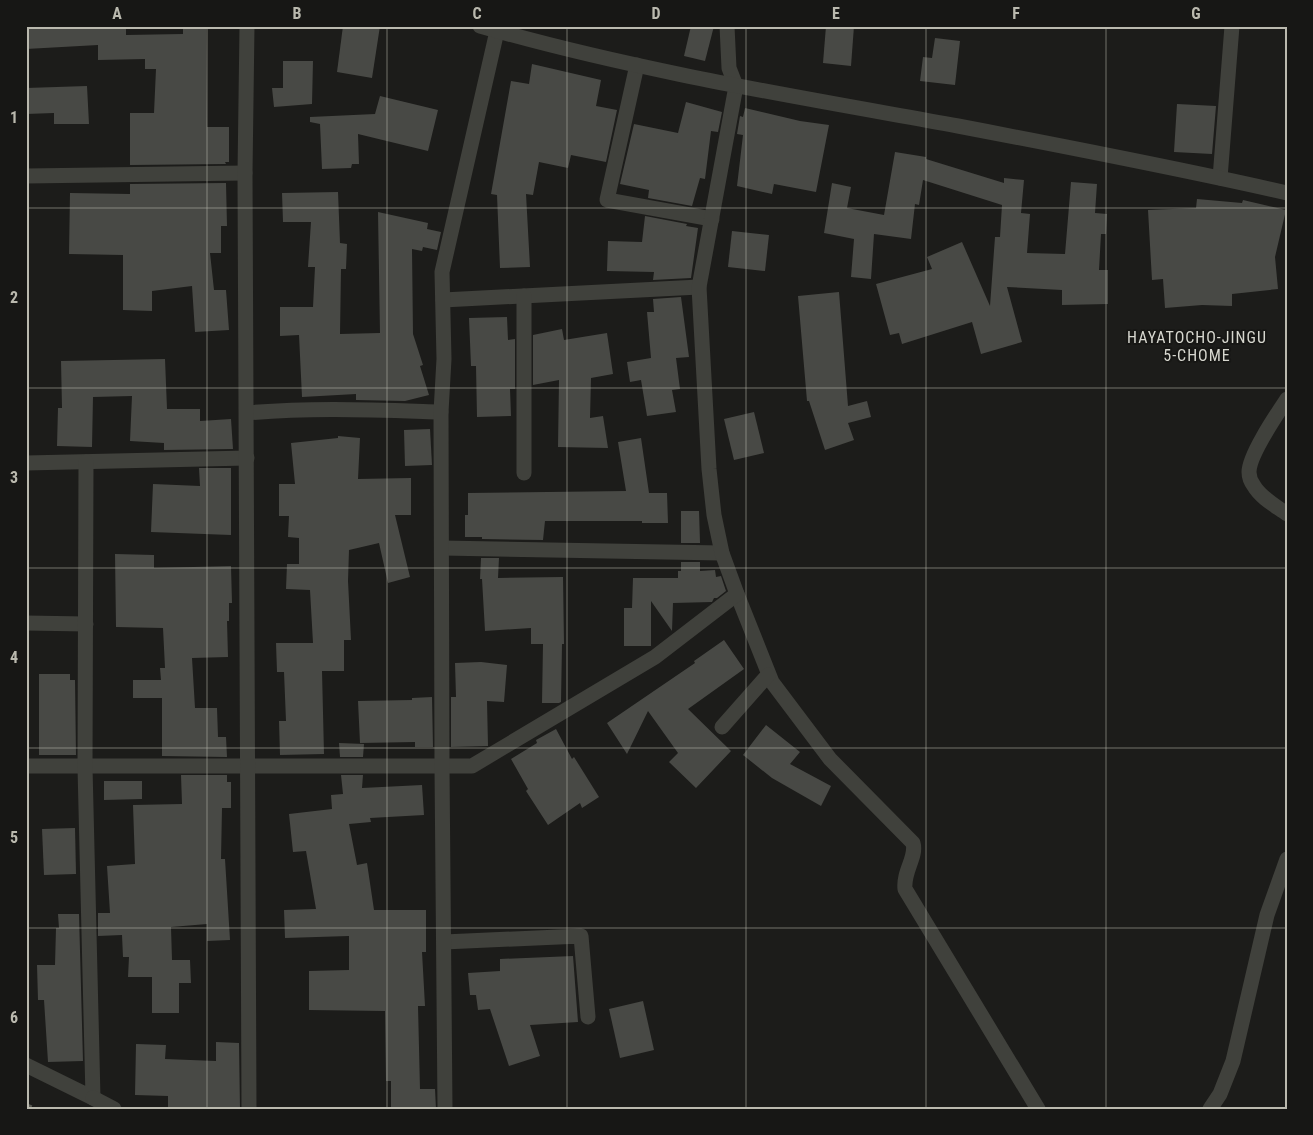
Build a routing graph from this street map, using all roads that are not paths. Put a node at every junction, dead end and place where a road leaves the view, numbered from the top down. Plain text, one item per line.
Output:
1 (246, 26) edge
2 (480, 26) edge
3 (727, 26) edge
4 (1232, 26) edge
5 (497, 31) junction
6 (637, 65) junction
7 (736, 86) junction
8 (245, 173) junction
9 (26, 176) edge
10 (1220, 178) junction
11 (1287, 193) edge
12 (712, 219) junction
13 (699, 287) junction
14 (524, 296) junction
15 (443, 300) junction
16 (1287, 399) edge
17 (442, 412) junction
18 (247, 413) junction
19 (247, 458) junction
20 (86, 462) junction
21 (26, 463) edge
22 (524, 473) dead end
23 (1287, 514) edge
24 (442, 548) junction
25 (722, 553) junction
26 (737, 594) junction
27 (26, 622) edge
28 (86, 624) junction
29 (768, 675) junction
30 (722, 727) dead end
31 (26, 766) edge
32 (248, 766) junction
33 (85, 767) junction
34 (442, 767) junction
35 (1287, 859) edge
36 (444, 942) junction
37 (588, 1017) dead end
38 (26, 1065) edge
39 (93, 1098) junction
40 (114, 1109) edge
41 (249, 1109) edge
42 (445, 1109) edge
43 (1038, 1109) edge
44 (1210, 1109) edge

1 - 8 street
2 - 5 street
3 - 7 street
4 - 10 street
5 - 6 street
5 - 15 street
6 - 7 street
6 - 12 street
7 - 10 street
7 - 12 street
8 - 9 street
8 - 18 street
10 - 11 street
12 - 13 street
13 - 14 street
13 - 25 street
14 - 15 street
14 - 22 street
15 - 17 street
16 - 23 street
17 - 18 street
17 - 24 street
18 - 19 street
19 - 20 street
19 - 32 street
20 - 21 street
20 - 28 street
24 - 25 street
24 - 34 street
25 - 26 street
26 - 29 street
26 - 34 street
27 - 28 street
28 - 33 street
29 - 30 street
29 - 43 street
31 - 33 street
32 - 33 street
32 - 34 street
32 - 41 street
33 - 39 street
34 - 36 street
35 - 44 street
36 - 37 street
36 - 42 street
38 - 39 street
39 - 40 street

